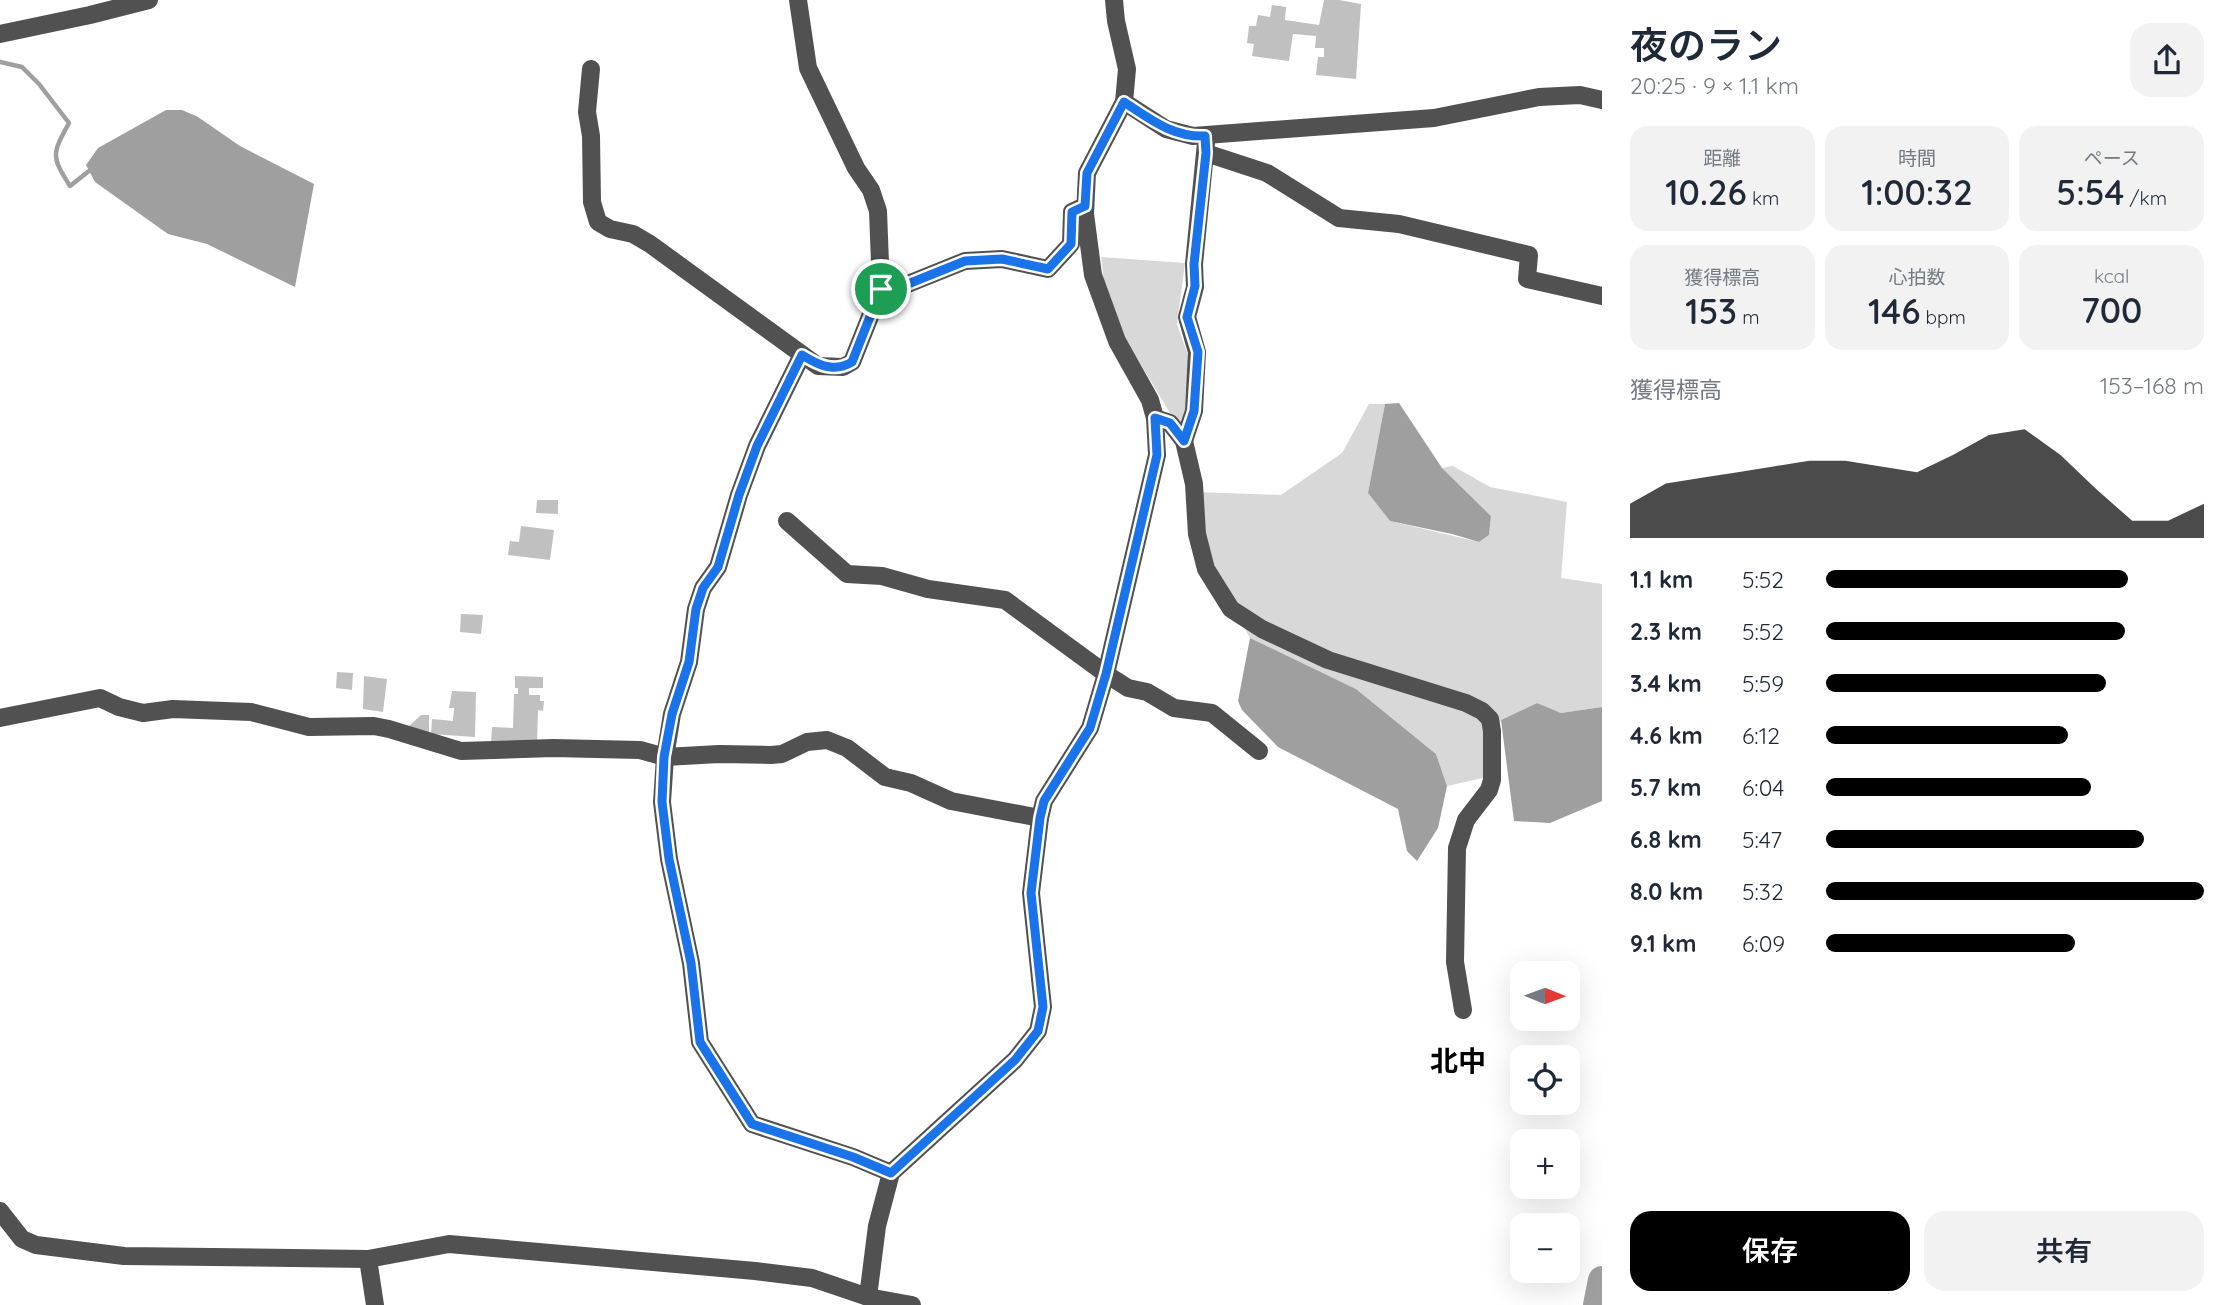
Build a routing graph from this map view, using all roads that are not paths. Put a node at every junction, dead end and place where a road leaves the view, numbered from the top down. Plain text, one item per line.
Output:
1 (149, 0) edge
2 (797, 0) edge
3 (1114, 0) edge
4 (0, 34) edge
5 (592, 69) dead end
6 (1602, 100) edge
7 (1124, 102) junction
8 (1206, 144) junction
9 (1085, 206) junction
10 (881, 289) junction
11 (1602, 296) edge
12 (802, 355) junction
13 (1155, 418) junction
14 (1184, 441) junction
15 (787, 521) dead end
16 (1106, 674) junction
17 (0, 718) edge
18 (1259, 751) dead end
19 (664, 757) junction
20 (1040, 818) junction
21 (1463, 1010) dead end
22 (891, 1173) junction
23 (0, 1211) edge
24 (368, 1259) junction
25 (867, 1297) junction
26 (375, 1305) edge
27 (912, 1305) edge

1 - 4 street
2 - 10 street
3 - 7 street
5 - 12 street
6 - 8 street
7 - 8 street
7 - 9 street
8 - 11 street
8 - 14 street
9 - 10 street
9 - 13 street
10 - 12 street
12 - 19 street
13 - 14 street
13 - 16 street
14 - 21 street
15 - 16 street
16 - 18 street
16 - 20 street
17 - 19 street
19 - 20 street
19 - 22 street
20 - 22 street
22 - 25 street
23 - 24 street
24 - 25 street
24 - 26 street
25 - 27 street

